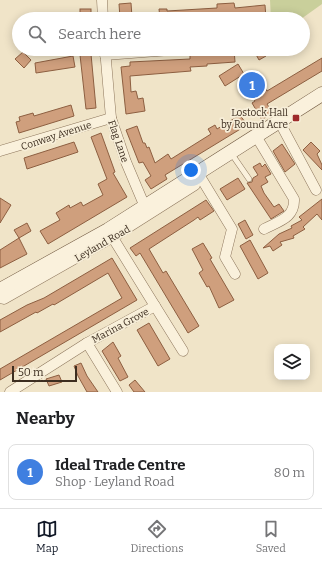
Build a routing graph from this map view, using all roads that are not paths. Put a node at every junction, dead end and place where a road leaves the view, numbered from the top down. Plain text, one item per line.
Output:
1 (102, 0) edge
2 (103, 12) edge
3 (105, 56) edge
4 (322, 94) edge
5 (111, 118) junction
6 (279, 121) junction
7 (256, 136) junction
8 (0, 151) edge
9 (231, 152) junction
10 (194, 176) junction
11 (249, 179) dead end
12 (316, 190) dead end
13 (144, 207) junction
14 (264, 229) dead end
15 (110, 233) junction
16 (236, 274) dead end
17 (0, 290) edge
18 (0, 298) edge
19 (155, 306) junction
20 (87, 343) junction
21 (182, 351) dead end
22 (10, 392) edge
23 (117, 392) edge

1 - 2 street
3 - 5 street, Flag Lane
4 - 6 main road, Leyland Road
5 - 8 street, Conway Avenue
5 - 13 street, Flag Lane
6 - 7 main road, Leyland Road
6 - 12 street
7 - 9 main road, Leyland Road
7 - 14 street
9 - 10 main road, Leyland Road
9 - 11 lane
10 - 13 main road, Leyland Road
10 - 15 street, Leyland Road
10 - 16 street
13 - 15 main road, Leyland Road
15 - 17 main road, Leyland Road
15 - 18 street, Leyland Road
15 - 19 street, Marina Grove
19 - 20 street, Marina Grove
19 - 21 street
20 - 22 street, Marina Grove
20 - 23 street

